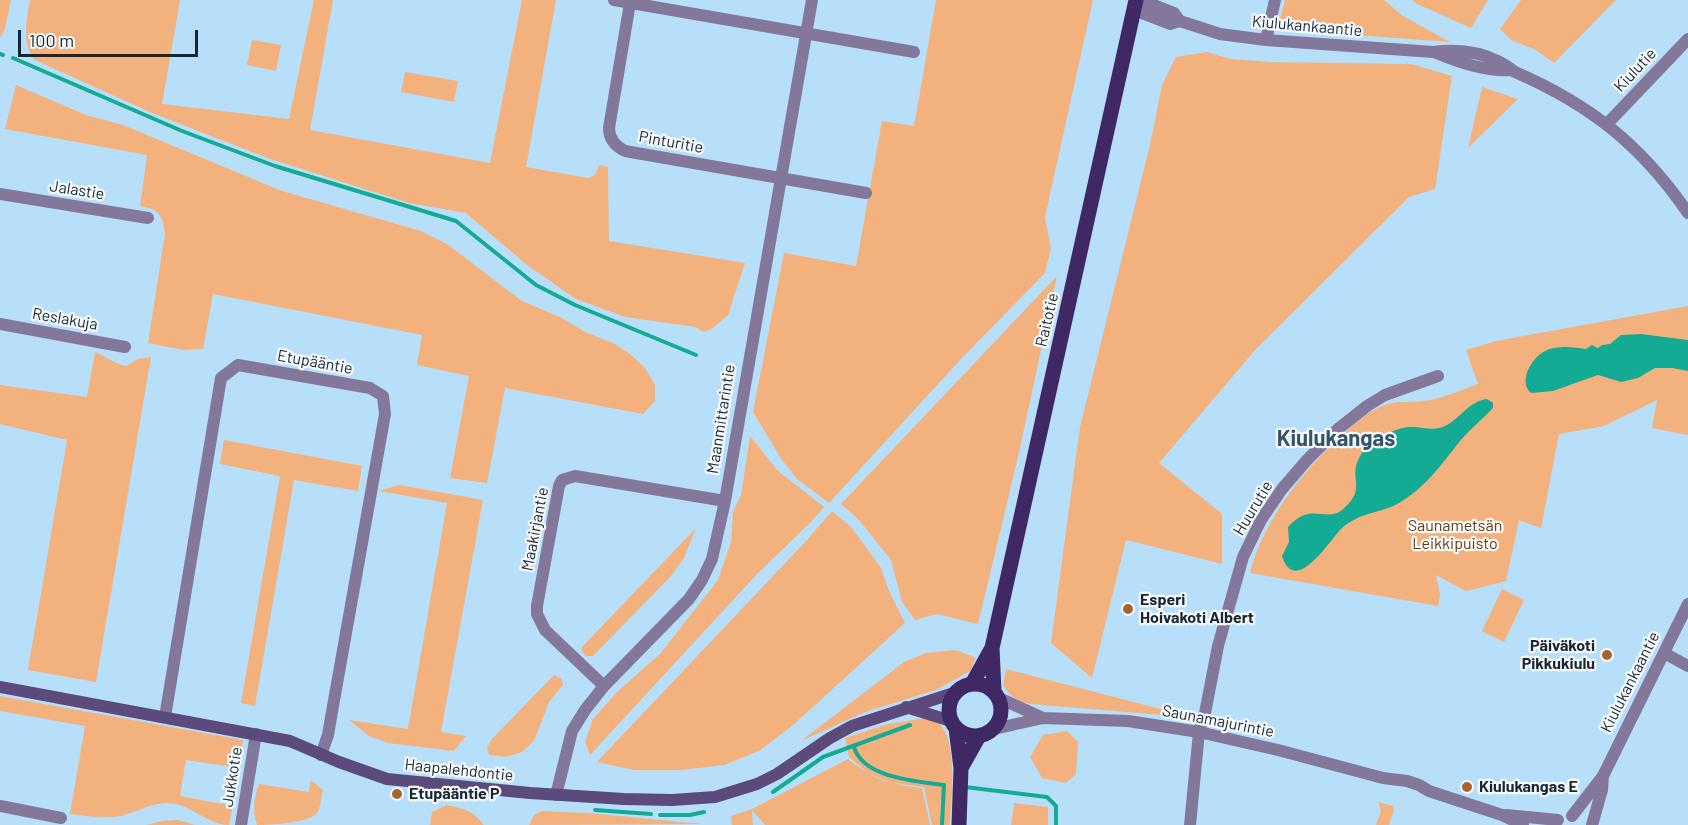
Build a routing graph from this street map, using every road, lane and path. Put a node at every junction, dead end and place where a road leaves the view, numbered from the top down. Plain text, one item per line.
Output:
1 (614, 0) edge
2 (812, 0) edge
3 (1275, 0) edge
4 (630, 3) junction
5 (1137, 3) edge
6 (806, 32) junction
7 (1688, 39) edge
8 (1266, 40) junction
9 (914, 52) dead end
10 (1608, 124) junction
11 (780, 177) junction
12 (866, 193) dead end
13 (0, 194) edge
14 (1688, 213) edge
15 (148, 218) dead end
16 (0, 324) edge
17 (125, 347) dead end
18 (1438, 376) dead end
19 (725, 501) junction
20 (1688, 604) edge
21 (992, 648) junction
22 (1664, 653) junction
23 (1688, 666) edge
24 (972, 684) junction
25 (604, 686) junction
26 (0, 687) edge
27 (957, 692) junction
28 (996, 694) junction
29 (905, 707) junction
30 (165, 717) junction
31 (1042, 718) junction
32 (954, 724) junction
33 (994, 729) junction
34 (1199, 732) junction
35 (256, 734) junction
36 (979, 736) junction
37 (321, 755) junction
38 (961, 768) junction
39 (1603, 776) junction
40 (556, 795) junction
41 (0, 806) edge
42 (1502, 815) junction
43 (1572, 816) junction
44 (61, 818) dead end
45 (1555, 822) edge
46 (241, 825) edge
47 (960, 825) edge
48 (1190, 825) edge
49 (1523, 825) edge
50 (1587, 825) edge
51 (1592, 825) edge

1 - 4 street
2 - 6 street, Maanmittarintie
3 - 8 street
4 - 6 street
4 - 11 street, Pinturitie
5 - 8 street, Kiulukankaantie
5 - 21 main road, Raitotie
6 - 9 street
6 - 11 street, Maanmittarintie
7 - 10 street, Kiulutie
8 - 10 street, Kiulukankaantie
10 - 14 street, Kiulukankaantie
11 - 12 street, Pinturitie
11 - 19 street, Maanmittarintie
13 - 15 street, Jalastie
16 - 17 street, Reslakuja
18 - 34 street, Huurutie
19 - 25 street, Maanmittarintie
19 - 25 street, Maakirjantie
20 - 22 street, Kiulukankaantie
21 - 24 main road, Raitotie
21 - 28 main road, Raitotie
22 - 23 street
22 - 39 street, Kiulukankaantie
24 - 27 main road
24 - 28 main road
25 - 40 street, Maanmittarintie
26 - 30 street, Haapalehdontie
27 - 29 street, Haapalehdontie
27 - 32 main road
28 - 31 street, Saunamajurintie
28 - 33 main road, Raitotie
29 - 32 street
29 - 40 street, Haapalehdontie
30 - 35 street, Haapalehdontie
30 - 37 street, Etupääntie
31 - 33 street, Saunamajurintie
31 - 34 street, Saunamajurintie
32 - 36 main road
32 - 38 main road
33 - 36 main road
34 - 42 street, Saunamajurintie
34 - 48 street, Huurutie
35 - 37 street, Haapalehdontie
35 - 46 street, Jukkotie
36 - 38 main road
37 - 40 street, Haapalehdontie
38 - 47 main road
39 - 43 street, Kiulukankaantie
39 - 51 street, Kiulukankaantie
41 - 44 street
42 - 45 street, Saunamajurintie
42 - 49 street, Saunamajurintie
43 - 45 street, Saunamajurintie
43 - 50 street

